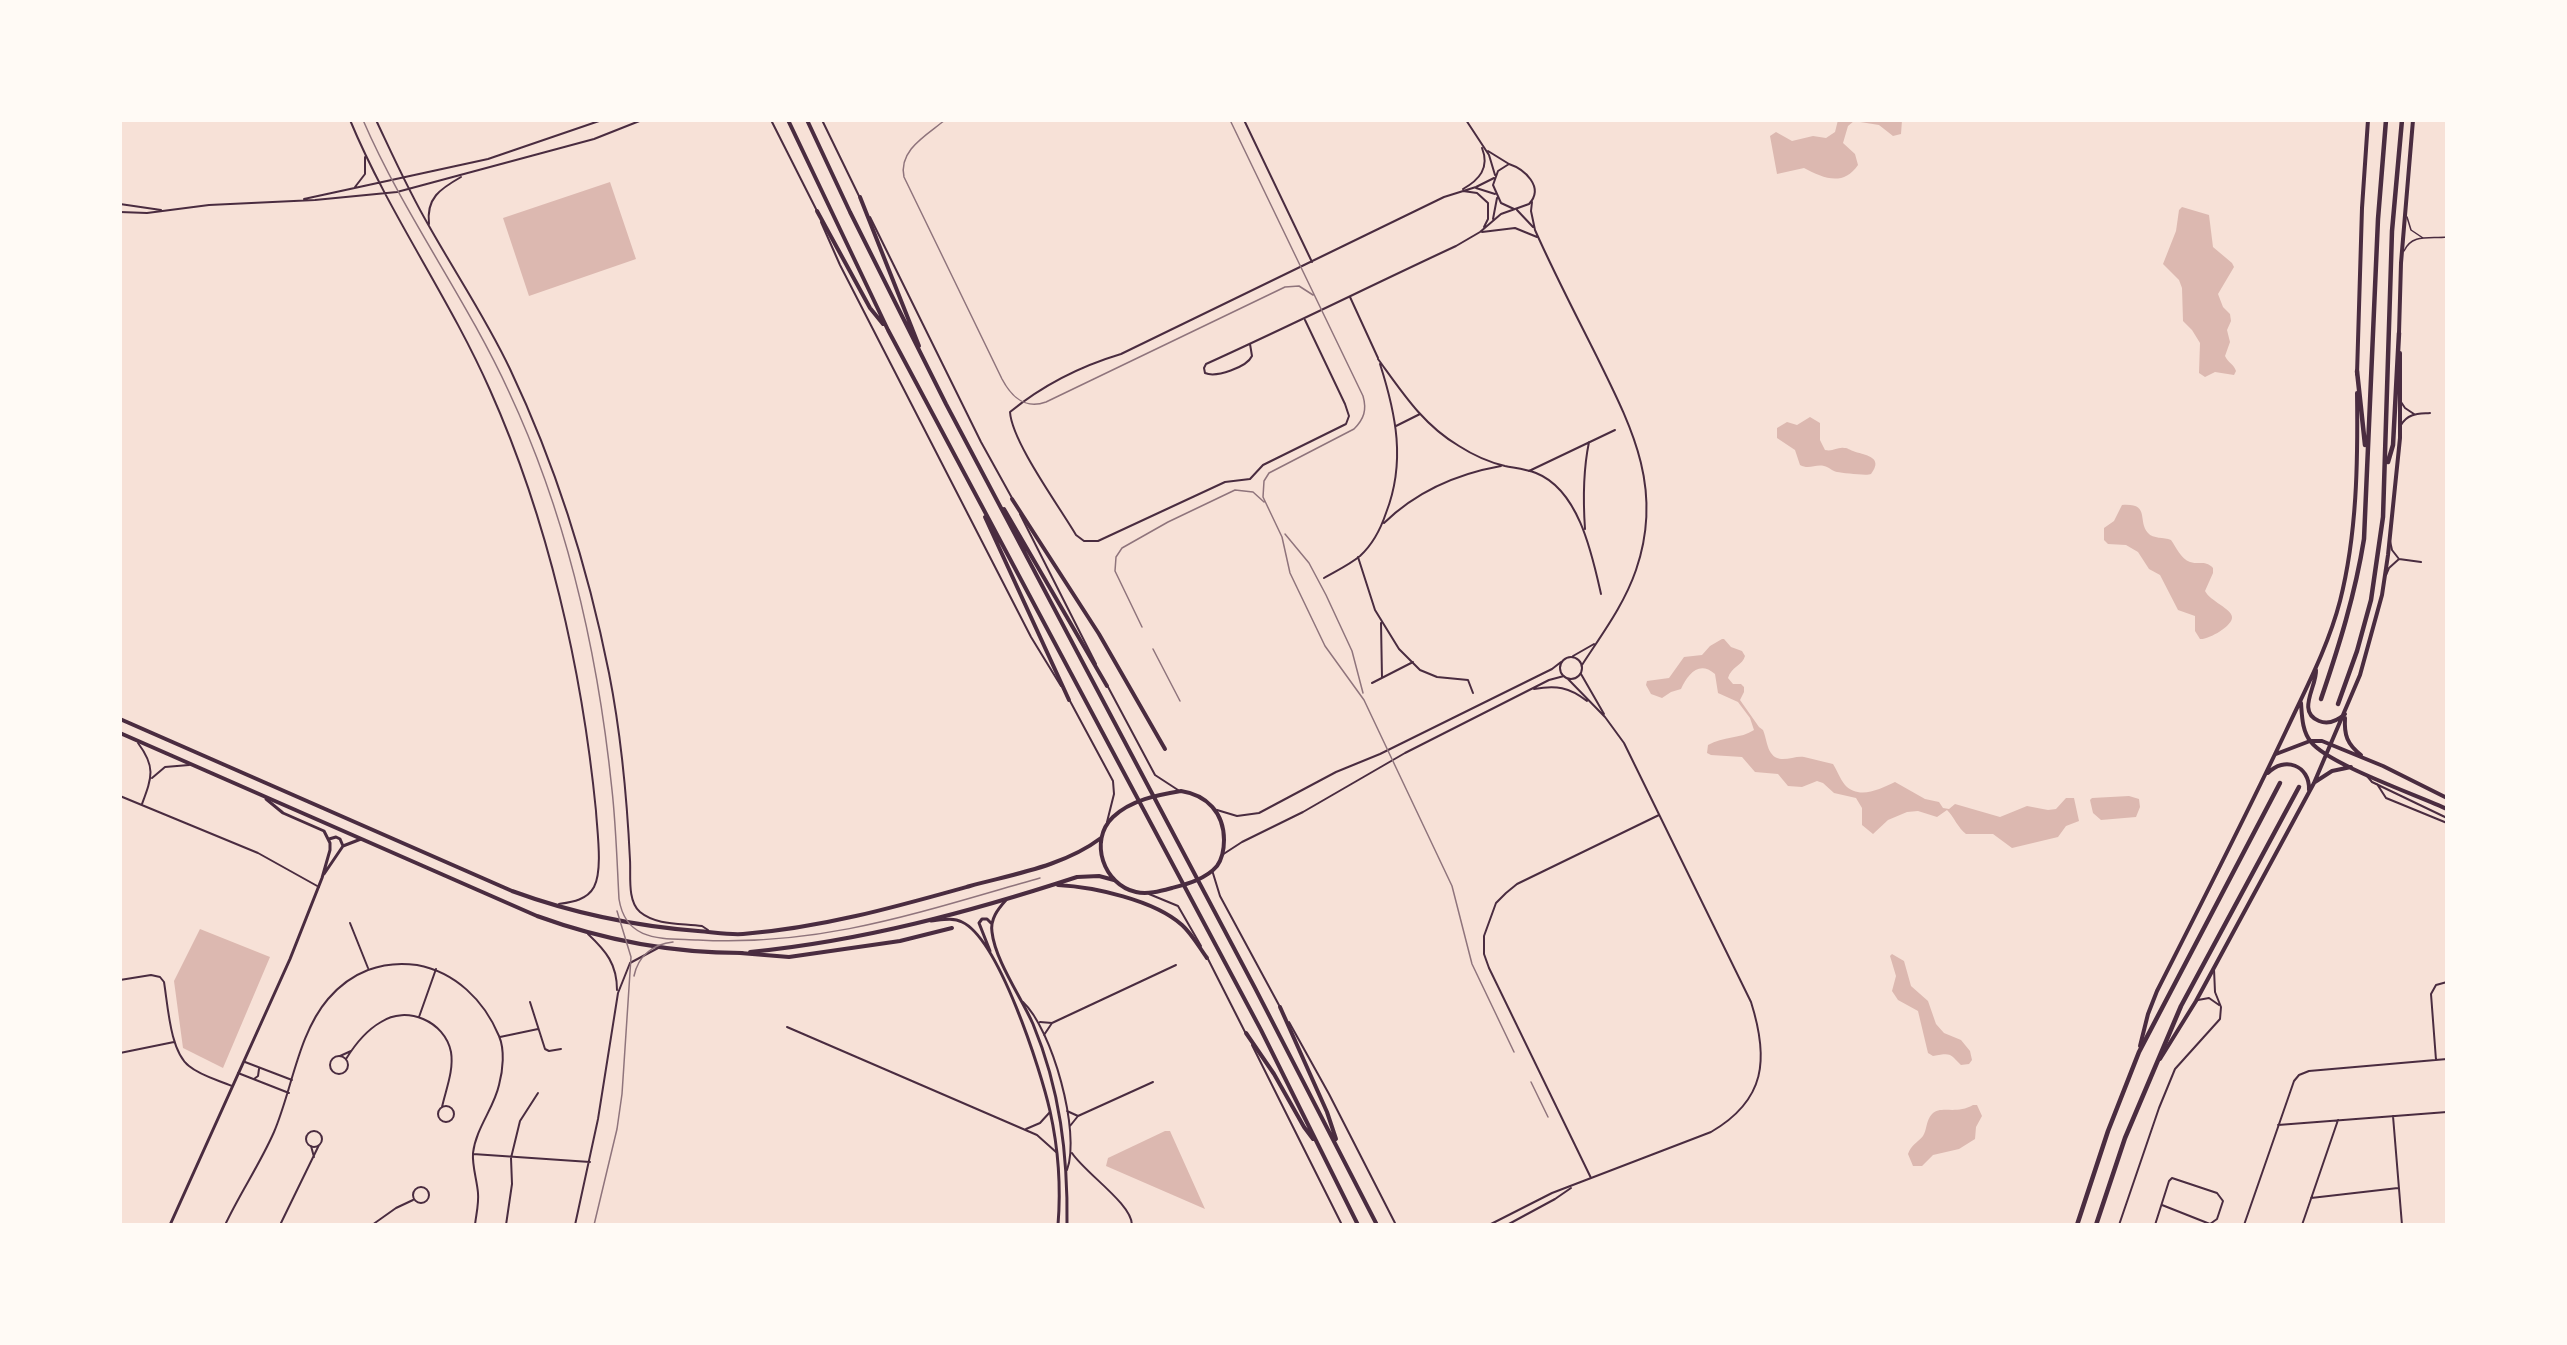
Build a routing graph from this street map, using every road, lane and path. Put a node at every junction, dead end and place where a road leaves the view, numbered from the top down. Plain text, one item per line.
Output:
1 (350, 120) edge
2 (376, 120) edge
3 (602, 120) edge
4 (642, 120) edge
5 (771, 120) edge
6 (788, 120) edge
7 (807, 120) edge
8 (822, 120) edge
9 (1244, 120) edge
10 (1466, 120) edge
11 (2368, 120) edge
12 (2386, 120) edge
13 (2402, 120) edge
14 (2413, 120) edge
15 (1481, 146) junction
16 (365, 154) junction
17 (1509, 164) junction
18 (465, 175) junction
19 (1494, 177) junction
20 (404, 178) junction
21 (378, 184) junction
22 (355, 188) junction
23 (1473, 188) junction
24 (410, 189) junction
25 (1460, 191) junction
26 (383, 193) junction
27 (1496, 195) junction
28 (860, 197) junction
29 (304, 199) junction
30 (1533, 200) junction
31 (120, 204) edge
32 (1515, 209) junction
33 (164, 210) junction
34 (2405, 210) junction
35 (817, 211) junction
36 (120, 212) edge
37 (1492, 222) junction
38 (429, 227) junction
39 (1535, 230) junction
40 (1480, 232) junction
41 (2447, 237) edge
42 (1539, 238) junction
43 (2423, 238) junction
44 (2402, 255) junction
45 (1312, 262) junction
46 (1350, 297) junction
47 (1305, 320) junction
48 (888, 330) junction
49 (2399, 333) junction
50 (1250, 344) junction
51 (1378, 359) junction
52 (928, 369) junction
53 (2357, 371) junction
54 (2401, 400) junction
55 (2430, 413) dead end
56 (1420, 414) junction
57 (2414, 414) junction
58 (1396, 426) junction
59 (2400, 426) junction
60 (1615, 430) dead end
61 (1589, 441) junction
62 (1504, 466) junction
63 (2367, 466) junction
64 (2386, 468) junction
65 (1529, 471) junction
66 (996, 499) junction
67 (1012, 499) junction
68 (982, 508) junction
69 (1382, 525) junction
70 (1585, 532) junction
71 (2390, 538) junction
72 (1358, 557) junction
73 (2399, 559) junction
74 (2421, 562) dead end
75 (1324, 578) dead end
76 (2384, 580) junction
77 (1601, 594) dead end
78 (1382, 623) junction
79 (1596, 643) junction
80 (1572, 657) junction
81 (1413, 662) junction
82 (1561, 662) junction
83 (1582, 665) junction
84 (2316, 670) junction
85 (1581, 674) junction
86 (1564, 676) junction
87 (1382, 678) junction
88 (1568, 679) junction
89 (1372, 683) dead end
90 (1107, 686) junction
91 (1531, 690) junction
92 (1473, 693) dead end
93 (2321, 699) dead end
94 (1069, 700) junction
95 (2301, 702) junction
96 (2338, 704) dead end
97 (1592, 705) junction
98 (2345, 714) junction
99 (1605, 717) junction
100 (120, 719) edge
101 (120, 733) edge
102 (136, 740) junction
103 (2310, 741) junction
104 (2331, 743) junction
105 (1165, 749) dead end
106 (2275, 755) junction
107 (2326, 755) junction
108 (2365, 759) junction
109 (192, 765) junction
110 (2352, 767) junction
111 (2367, 774) junction
112 (2265, 776) junction
113 (152, 778) junction
114 (2280, 783) dead end
115 (2314, 783) junction
116 (2377, 784) junction
117 (2299, 787) dead end
118 (1180, 791) junction
119 (2308, 794) junction
120 (262, 795) junction
121 (120, 796) edge
122 (1153, 797) junction
123 (2447, 798) edge
124 (1140, 801) junction
125 (142, 804) junction
126 (2447, 809) edge
127 (1216, 810) junction
128 (2440, 814) junction
129 (1659, 815) junction
130 (2447, 818) edge
131 (2447, 823) edge
132 (1106, 824) junction
133 (362, 838) junction
134 (1101, 838) junction
135 (329, 839) junction
136 (343, 846) junction
137 (1222, 855) junction
138 (1212, 870) junction
139 (322, 878) junction
140 (1197, 879) junction
141 (1113, 880) junction
142 (1054, 884) junction
143 (1184, 884) junction
144 (319, 886) junction
145 (1146, 893) junction
146 (1008, 898) junction
147 (554, 905) junction
148 (350, 923) dead end
149 (920, 923) junction
150 (992, 924) junction
151 (952, 928) dead end
152 (710, 932) junction
153 (588, 933) junction
154 (660, 948) junction
155 (740, 953) junction
156 (994, 958) junction
157 (1207, 958) junction
158 (1176, 965) dead end
159 (368, 968) junction
160 (436, 969) junction
161 (2214, 969) junction
162 (120, 980) edge
163 (2447, 982) edge
164 (618, 993) junction
165 (1020, 1000) junction
166 (2196, 1001) junction
167 (530, 1002) dead end
168 (1280, 1006) junction
169 (2221, 1007) junction
170 (419, 1017) junction
171 (1039, 1022) junction
172 (1052, 1023) junction
173 (787, 1027) dead end
174 (539, 1028) junction
175 (1246, 1033) junction
176 (1044, 1035) junction
177 (500, 1037) junction
178 (174, 1042) junction
179 (561, 1049) dead end
180 (351, 1051) junction
181 (2139, 1052) junction
182 (120, 1053) edge
183 (340, 1056) junction
184 (346, 1059) junction
185 (2447, 1059) edge
186 (2436, 1060) junction
187 (243, 1062) junction
188 (2154, 1067) junction
189 (258, 1068) junction
190 (238, 1072) junction
191 (254, 1079) junction
192 (292, 1080) junction
193 (1153, 1082) dead end
194 (232, 1086) junction
195 (289, 1093) junction
196 (538, 1093) dead end
197 (444, 1097) junction
198 (447, 1106) junction
199 (442, 1107) junction
200 (1067, 1111) junction
201 (1050, 1112) junction
202 (2447, 1112) edge
203 (1078, 1116) junction
204 (2393, 1116) junction
205 (2338, 1120) junction
206 (2278, 1125) junction
207 (1070, 1126) junction
208 (1023, 1130) junction
209 (1316, 1141) junction
210 (319, 1145) junction
211 (311, 1146) junction
212 (1339, 1148) junction
213 (1056, 1152) junction
214 (1072, 1153) junction
215 (473, 1154) junction
216 (314, 1157) junction
217 (511, 1158) junction
218 (590, 1162) junction
219 (1067, 1170) junction
220 (1591, 1178) junction
221 (1573, 1186) junction
222 (2399, 1188) junction
223 (1542, 1198) junction
224 (2312, 1198) junction
225 (413, 1200) junction
226 (1533, 1202) junction
227 (1544, 1205) junction
228 (2162, 1205) junction
229 (1535, 1210) junction
230 (1516, 1211) junction
231 (1521, 1218) junction
232 (2120, 1224) edge
233 (170, 1225) edge
234 (225, 1225) edge
235 (280, 1225) edge
236 (372, 1225) edge
237 (475, 1225) edge
238 (506, 1225) edge
239 (575, 1225) edge
240 (1058, 1225) edge
241 (1067, 1225) edge
242 (1132, 1225) edge
243 (1342, 1225) edge
244 (1358, 1225) edge
245 (1377, 1225) edge
246 (1396, 1225) edge
247 (1489, 1225) edge
248 (1507, 1225) edge
249 (2077, 1225) edge
250 (2096, 1225) edge
251 (2124, 1225) edge
252 (2155, 1225) edge
253 (2244, 1225) edge
254 (2302, 1225) edge
255 (2402, 1225) edge

1 - 16 street
2 - 20 street
3 - 20 street
4 - 18 street
5 - 35 street
6 - 48 main road
7 - 52 main road
8 - 28 street
9 - 45 street
10 - 15 street
11 - 53 main road
12 - 63 highway
13 - 64 highway
14 - 34 main road
15 - 17 street
15 - 19 street
15 - 25 street
16 - 21 street
16 - 22 street
17 - 19 street
17 - 30 street
18 - 24 street
18 - 38 street
19 - 23 street
19 - 27 street
20 - 21 street
20 - 24 street
21 - 22 street
21 - 26 street
22 - 29 street
23 - 25 street
23 - 27 street
24 - 26 street
24 - 38 street
25 - 40 street
25 - 45 street
26 - 29 street
26 - 147 street
27 - 32 street
27 - 37 street
28 - 52 main road
28 - 67 street
29 - 33 street
30 - 32 street
30 - 39 street
31 - 33 street
32 - 37 street
32 - 39 street
33 - 36 street
34 - 43 lane
34 - 44 main road
35 - 48 main road
35 - 94 street
37 - 40 street
38 - 152 street
39 - 42 street
40 - 42 street
40 - 46 street
41 - 43 lane
42 - 79 street
43 - 44 lane
44 - 49 main road
45 - 47 street
46 - 47 street
46 - 51 street
47 - 50 street
48 - 68 main road
49 - 54 main road
49 - 64 highway
50 - 50 street
51 - 56 street
51 - 58 street
52 - 66 main road
53 - 63 highway
53 - 84 main road
54 - 57 street
54 - 59 main road
55 - 57 street
56 - 58 street
56 - 62 street
57 - 59 street
58 - 69 street
59 - 71 main road
60 - 61 street
61 - 65 street
61 - 70 street
62 - 65 street
62 - 69 street
63 - 93 highway
64 - 96 highway
65 - 70 street
66 - 90 main road
66 - 122 main road
67 - 90 street
67 - 105 main road
68 - 94 main road
68 - 124 main road
69 - 72 street
70 - 77 street
71 - 73 street
71 - 76 main road
72 - 75 street
72 - 78 street
73 - 74 street
73 - 76 street
76 - 98 main road
78 - 81 street
78 - 87 street
79 - 80 street
79 - 83 street
80 - 82 street
80 - 83 street
81 - 87 street
81 - 92 street
82 - 86 street
82 - 127 street
83 - 85 street
84 - 95 main road
84 - 98 main road
85 - 88 street
85 - 99 street
86 - 88 street
86 - 91 street
87 - 89 street
88 - 97 street
90 - 118 street
91 - 97 street
91 - 137 street
94 - 132 street
95 - 103 main road
95 - 106 main road
97 - 99 street
98 - 104 main road
98 - 108 main road
99 - 129 street
100 - 147 main road
101 - 102 main road
102 - 109 main road
102 - 113 street
103 - 104 main road
103 - 106 main road
103 - 107 main road
104 - 107 main road
104 - 108 main road
106 - 112 main road
107 - 110 main road
107 - 115 main road
108 - 123 main road
109 - 113 street
109 - 120 main road
110 - 111 main road
110 - 115 main road
111 - 116 street
111 - 126 main road
112 - 119 main road
112 - 181 main road
113 - 125 street
114 - 181 highway
115 - 119 main road
116 - 128 street
116 - 131 street
117 - 188 highway
118 - 122 main road
118 - 127 main road
119 - 161 main road
120 - 133 main road
120 - 135 street
121 - 125 street
122 - 124 main road
122 - 140 main road
124 - 132 main road
124 - 143 main road
125 - 144 street
127 - 137 main road
128 - 130 street
128 - 131 street
129 - 220 street
129 - 220 street
132 - 134 main road
133 - 136 street
133 - 153 main road
134 - 141 main road
134 - 152 main road
135 - 136 street
135 - 139 street
136 - 139 street
137 - 138 main road
138 - 140 main road
138 - 168 street
139 - 144 street
140 - 143 main road
140 - 212 main road
141 - 142 main road
141 - 145 main road
142 - 146 main road
142 - 157 main road
143 - 145 main road
143 - 209 main road
144 - 187 street
145 - 157 street
146 - 149 main road
146 - 150 street
147 - 152 main road
148 - 159 street
149 - 155 main road
149 - 156 street
150 - 156 street
150 - 165 street
151 - 155 main road
153 - 154 main road
153 - 164 street
154 - 155 main road
154 - 164 street
156 - 201 street
157 - 175 street
158 - 172 street
159 - 160 street
159 - 192 street
160 - 170 street
160 - 177 street
161 - 166 main road
161 - 169 street
162 - 178 street
163 - 186 street
164 - 218 street
165 - 171 street
165 - 219 street
166 - 169 street
166 - 188 main road
167 - 174 street
168 - 212 main road
168 - 246 street
169 - 232 street
170 - 180 street
170 - 197 street
171 - 172 street
171 - 176 street
172 - 176 street
173 - 208 street
174 - 177 street
174 - 179 street
175 - 209 main road
175 - 243 street
176 - 200 street
177 - 215 street
178 - 182 street
178 - 194 street
180 - 183 street
180 - 184 street
181 - 249 highway
183 - 184 street
183 - 184 street
185 - 186 street
186 - 206 street
187 - 189 street
187 - 190 street
188 - 250 highway
189 - 191 street
189 - 192 street
190 - 191 street
190 - 194 street
191 - 195 street
192 - 195 street
193 - 203 street
194 - 233 street
195 - 234 street
196 - 217 street
197 - 198 street
197 - 199 street
198 - 199 street
198 - 199 street
200 - 203 street
200 - 207 street
201 - 208 street
201 - 213 street
202 - 204 street
203 - 207 street
204 - 205 street
204 - 222 street
205 - 206 street
205 - 224 street
206 - 253 street
207 - 214 street
208 - 213 street
209 - 244 main road
210 - 211 street
210 - 211 street
210 - 216 street
211 - 216 street
212 - 245 main road
213 - 240 street
214 - 219 street
214 - 242 street
215 - 217 street
215 - 237 street
216 - 235 street
217 - 218 street
217 - 238 street
218 - 239 street
219 - 241 street
220 - 221 street
221 - 223 street
221 - 227 street
222 - 224 street
222 - 255 street
223 - 226 street
223 - 227 street
224 - 254 street
225 - 225 street
225 - 236 street
226 - 229 street
226 - 230 street
227 - 229 street
228 - 228 street
228 - 252 street
229 - 231 street
230 - 231 street
230 - 247 street
231 - 248 street
232 - 251 street

